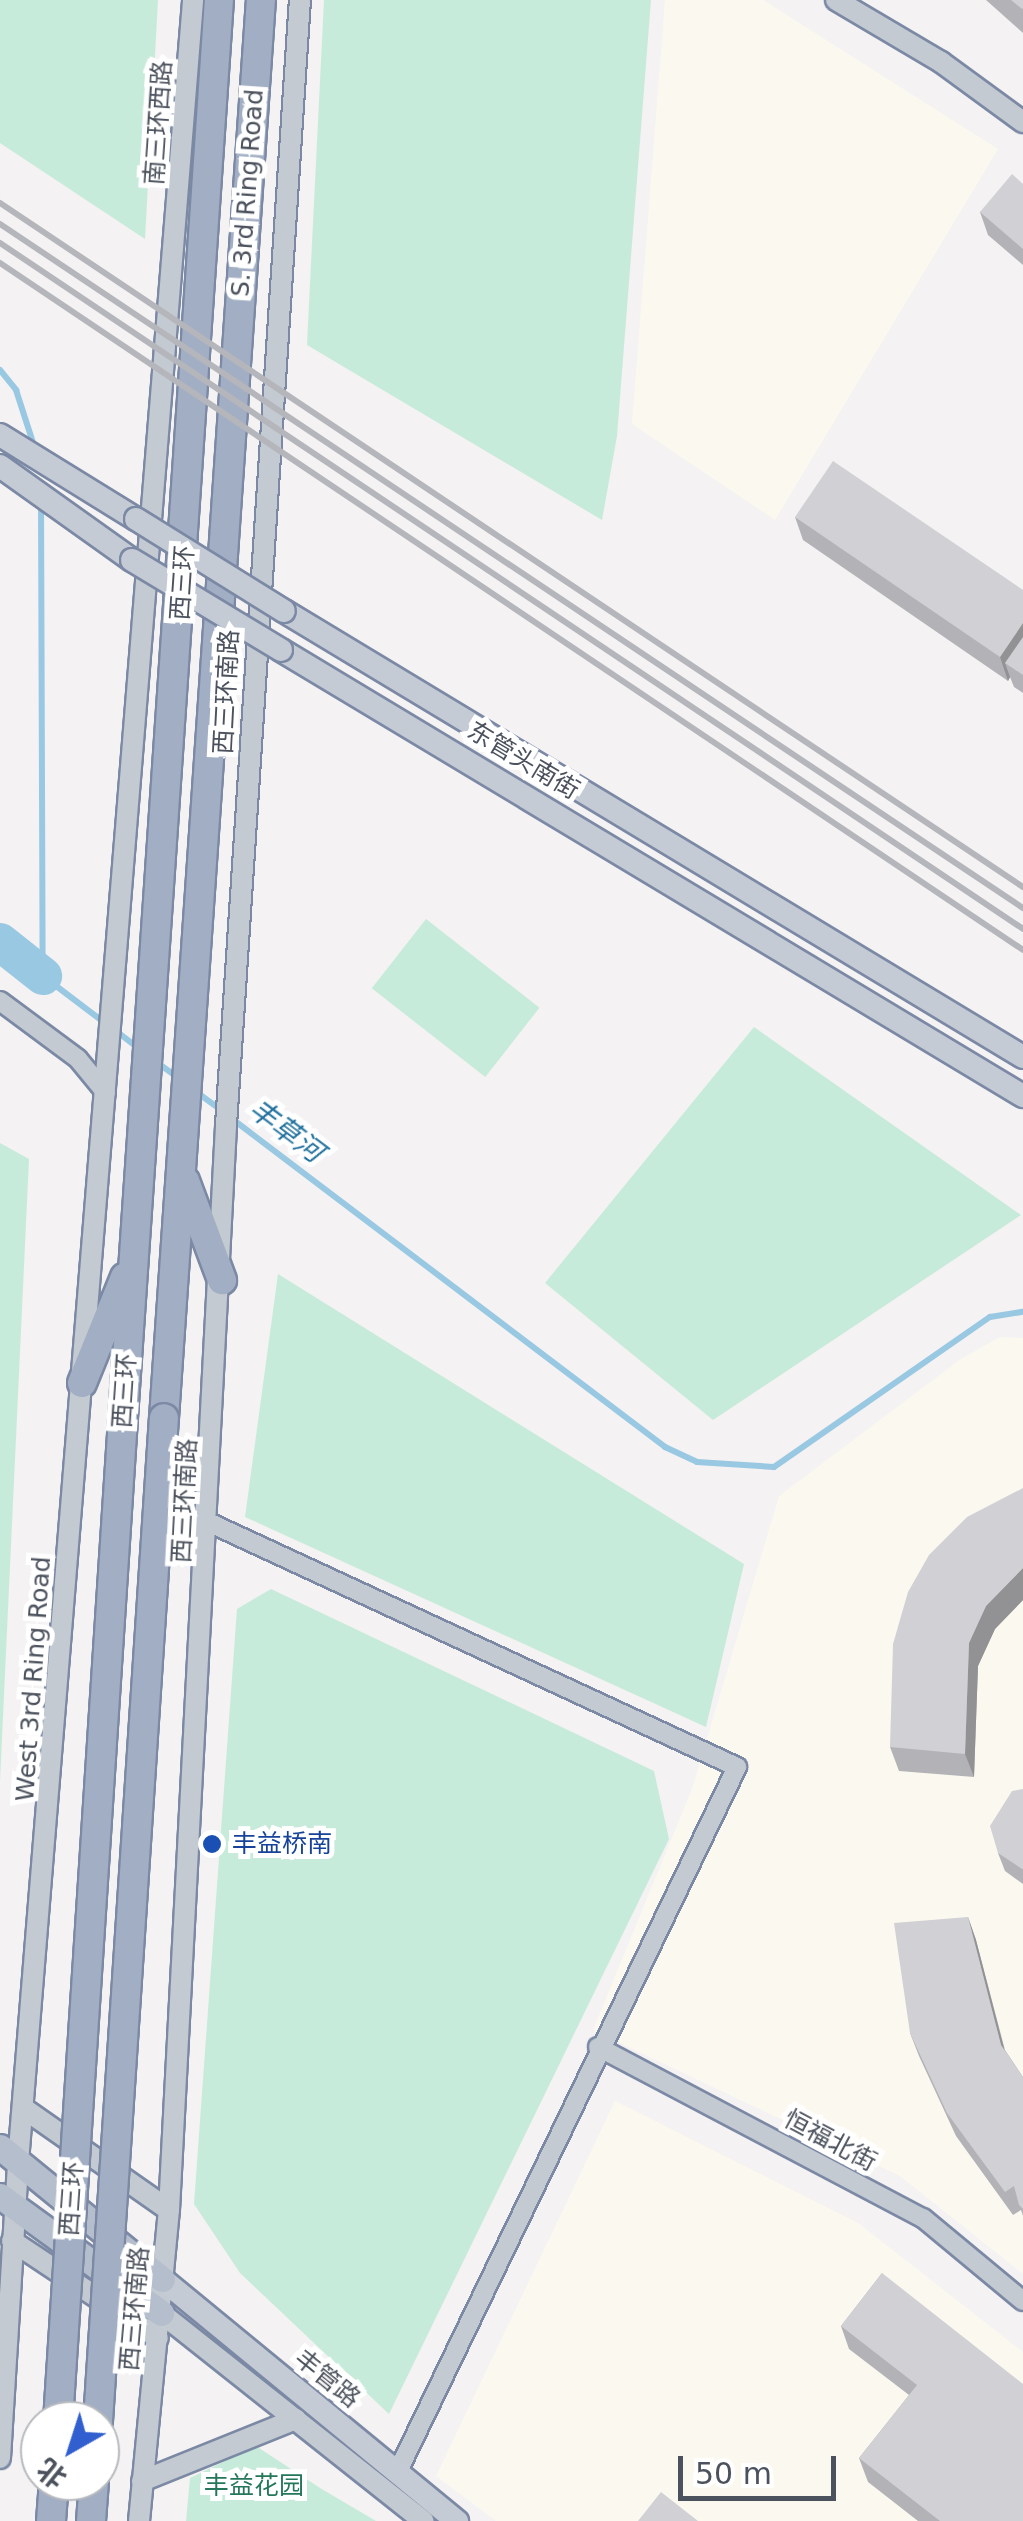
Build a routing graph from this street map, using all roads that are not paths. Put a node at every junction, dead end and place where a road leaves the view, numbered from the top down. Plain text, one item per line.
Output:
1 (193, 0) edge
2 (220, 0) edge
3 (260, 0) edge
4 (300, 0) edge
5 (836, 0) edge
6 (1023, 122) edge
7 (199, 360) joint
8 (235, 385) joint
9 (8, 440) edge
10 (7, 471) edge
11 (0, 1001) edge
12 (1023, 1057) edge
13 (106, 1094) junction
14 (1023, 1096) edge
15 (181, 1170) junction
16 (135, 1252) junction
17 (222, 1280) junction
18 (82, 1383) junction
19 (208, 1522) junction
20 (598, 2047) junction
21 (26, 2110) junction
22 (9, 2155) edge
23 (7, 2201) edge
24 (169, 2210) junction
25 (12, 2241) junction
26 (162, 2279) junction
27 (1023, 2301) edge
28 (160, 2326) junction
29 (59, 2401) edge
30 (99, 2401) edge
31 (296, 2420) junction
32 (0, 2458) edge
33 (397, 2472) junction
34 (142, 2481) junction
35 (139, 2521) edge
36 (424, 2521) edge
37 (457, 2521) edge

1 - 13 street, 南三环西路
2 - 7 highway, S. 3rd Ring Road
3 - 8 highway, S. 3rd Ring Road
4 - 17 street, 西三环南路
5 - 6 street
7 - 16 highway, 西三环
8 - 15 highway, 西三环
9 - 12 main road, 东管头南街, bridge
10 - 14 main road, 东管头南街, bridge
11 - 13 street
13 - 18 street
15 - 17 highway
15 - 30 highway, 西三环, bridge
16 - 18 highway
16 - 29 highway, 西三环, bridge
17 - 19 street, 西三环南路
18 - 21 street, West 3rd Ring Road
19 - 20 street
19 - 24 street, 西三环南路
20 - 27 street, 恒福北街
20 - 33 street
21 - 22 street, West 3rd Ring Road
21 - 24 street
22 - 23 street, West 3rd Ring Road
22 - 26 main road
23 - 25 street, West 3rd Ring Road
23 - 28 main road
24 - 26 street, 西三环南路
25 - 28 street, 丰管路
25 - 32 street, West 3rd Ring Road
26 - 28 street, 西三环南路
26 - 33 main road, 丰管路
28 - 31 street, 丰管路
28 - 34 street, 西三环南路
31 - 34 street
31 - 36 street, 丰管路
33 - 37 main road, 丰管路
34 - 35 street, 西三环南路

